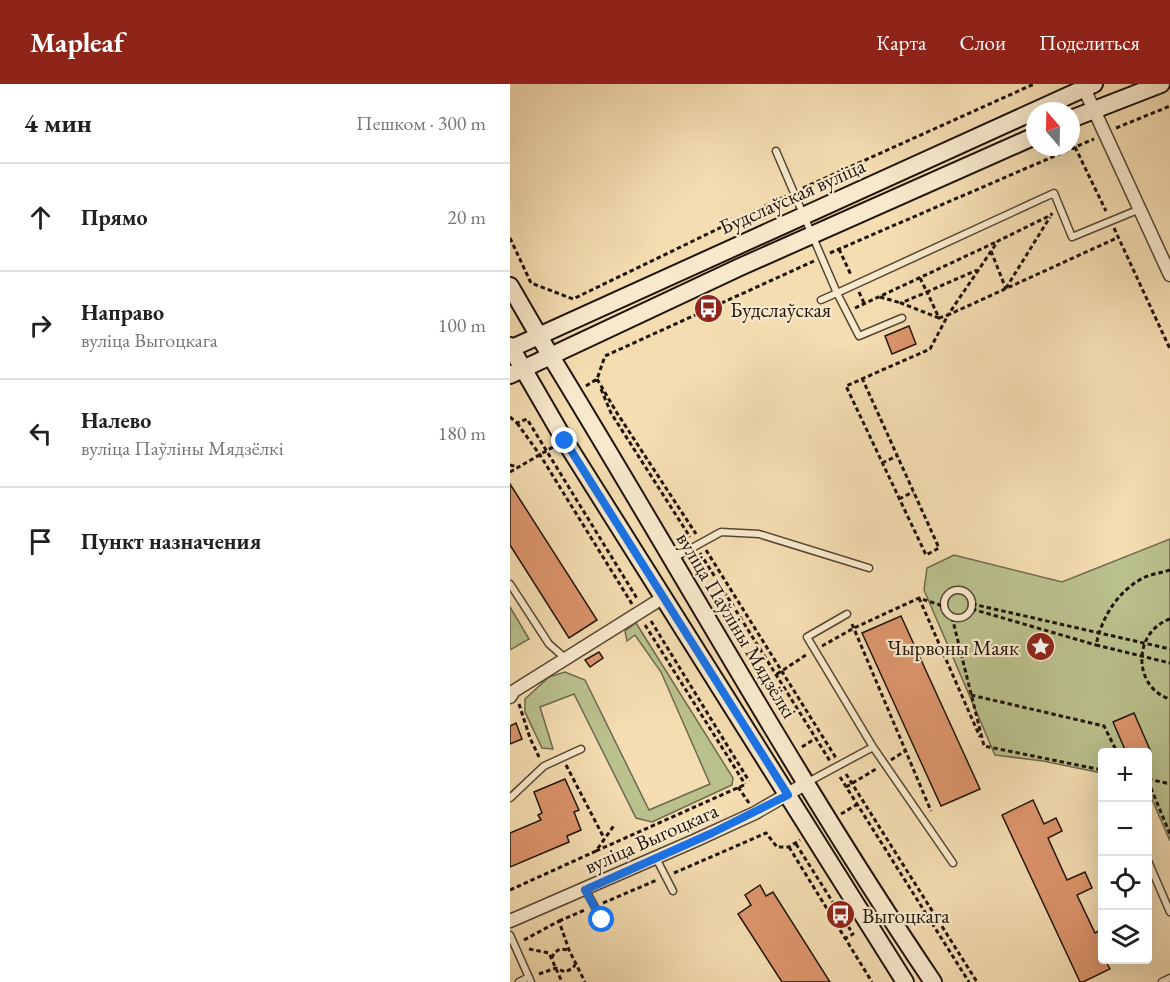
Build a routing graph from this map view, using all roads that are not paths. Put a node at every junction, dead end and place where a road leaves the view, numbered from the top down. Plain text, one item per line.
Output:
1 (1161, 84) edge
2 (1086, 85) edge
3 (1093, 109) junction
4 (1080, 115) edge
5 (1026, 140) edge
6 (776, 151) dead end
7 (1140, 209) junction
8 (804, 215) junction
9 (812, 234) junction
10 (1170, 275) edge
11 (510, 286) edge
12 (837, 293) junction
13 (821, 300) dead end
14 (902, 318) dead end
15 (538, 336) junction
16 (510, 348) edge
17 (550, 356) junction
18 (516, 372) edge
19 (672, 559) junction
20 (868, 568) dead end
21 (510, 584) edge
22 (664, 597) junction
23 (847, 614) road end
24 (952, 618) joint
25 (566, 659) junction
26 (512, 694) edge
27 (873, 747) junction
28 (581, 749) dead end
29 (805, 784) junction
30 (788, 795) junction
31 (510, 798) edge
32 (656, 858) junction
33 (953, 863) dead end
34 (1152, 870) edge
35 (585, 890) junction
36 (673, 891) dead end
37 (1170, 912) edge
38 (602, 920) dead end
39 (510, 921) edge
40 (510, 935) edge
41 (1170, 978) edge
42 (530, 980) edge
43 (519, 982) edge
44 (905, 982) edge
45 (933, 982) edge
46 (1162, 982) edge

1 - 3 street
2 - 3 street
2 - 8 street, Будслаўская вуліца
3 - 4 street
3 - 7 street
5 - 9 street, Будслаўская вуліца
6 - 8 lane
7 - 10 street
7 - 12 lane
8 - 9 lane
8 - 15 street, Будслаўская вуліца
9 - 12 lane
9 - 17 street, Будслаўская вуліца
11 - 15 street, вуліца Паўліны Мядзёлкі
12 - 13 lane
12 - 14 lane
15 - 16 street, Будслаўская вуліца
15 - 17 street, вуліца Паўліны Мядзёлкі
16 - 18 street
17 - 18 street, Будслаўская вуліца
17 - 19 street, вуліца Паўліны Мядзёлкі
18 - 22 street
19 - 20 lane
19 - 29 street, вуліца Паўліны Мядзёлкі
21 - 25 lane
22 - 25 street
22 - 30 street
23 - 27 lane
24 - 24 lane
25 - 26 street
27 - 29 lane
27 - 33 lane
28 - 31 lane
29 - 30 street, вуліца Выгоцкага
29 - 45 street, вуліца Паўліны Мядзёлкі
30 - 32 street, вуліца Выгоцкага
30 - 44 street
32 - 35 street, вуліца Выгоцкага
32 - 36 lane
34 - 37 lane
35 - 38 lane
35 - 39 street, вуліца Выгоцкага
40 - 42 lane
41 - 46 lane
42 - 43 lane

